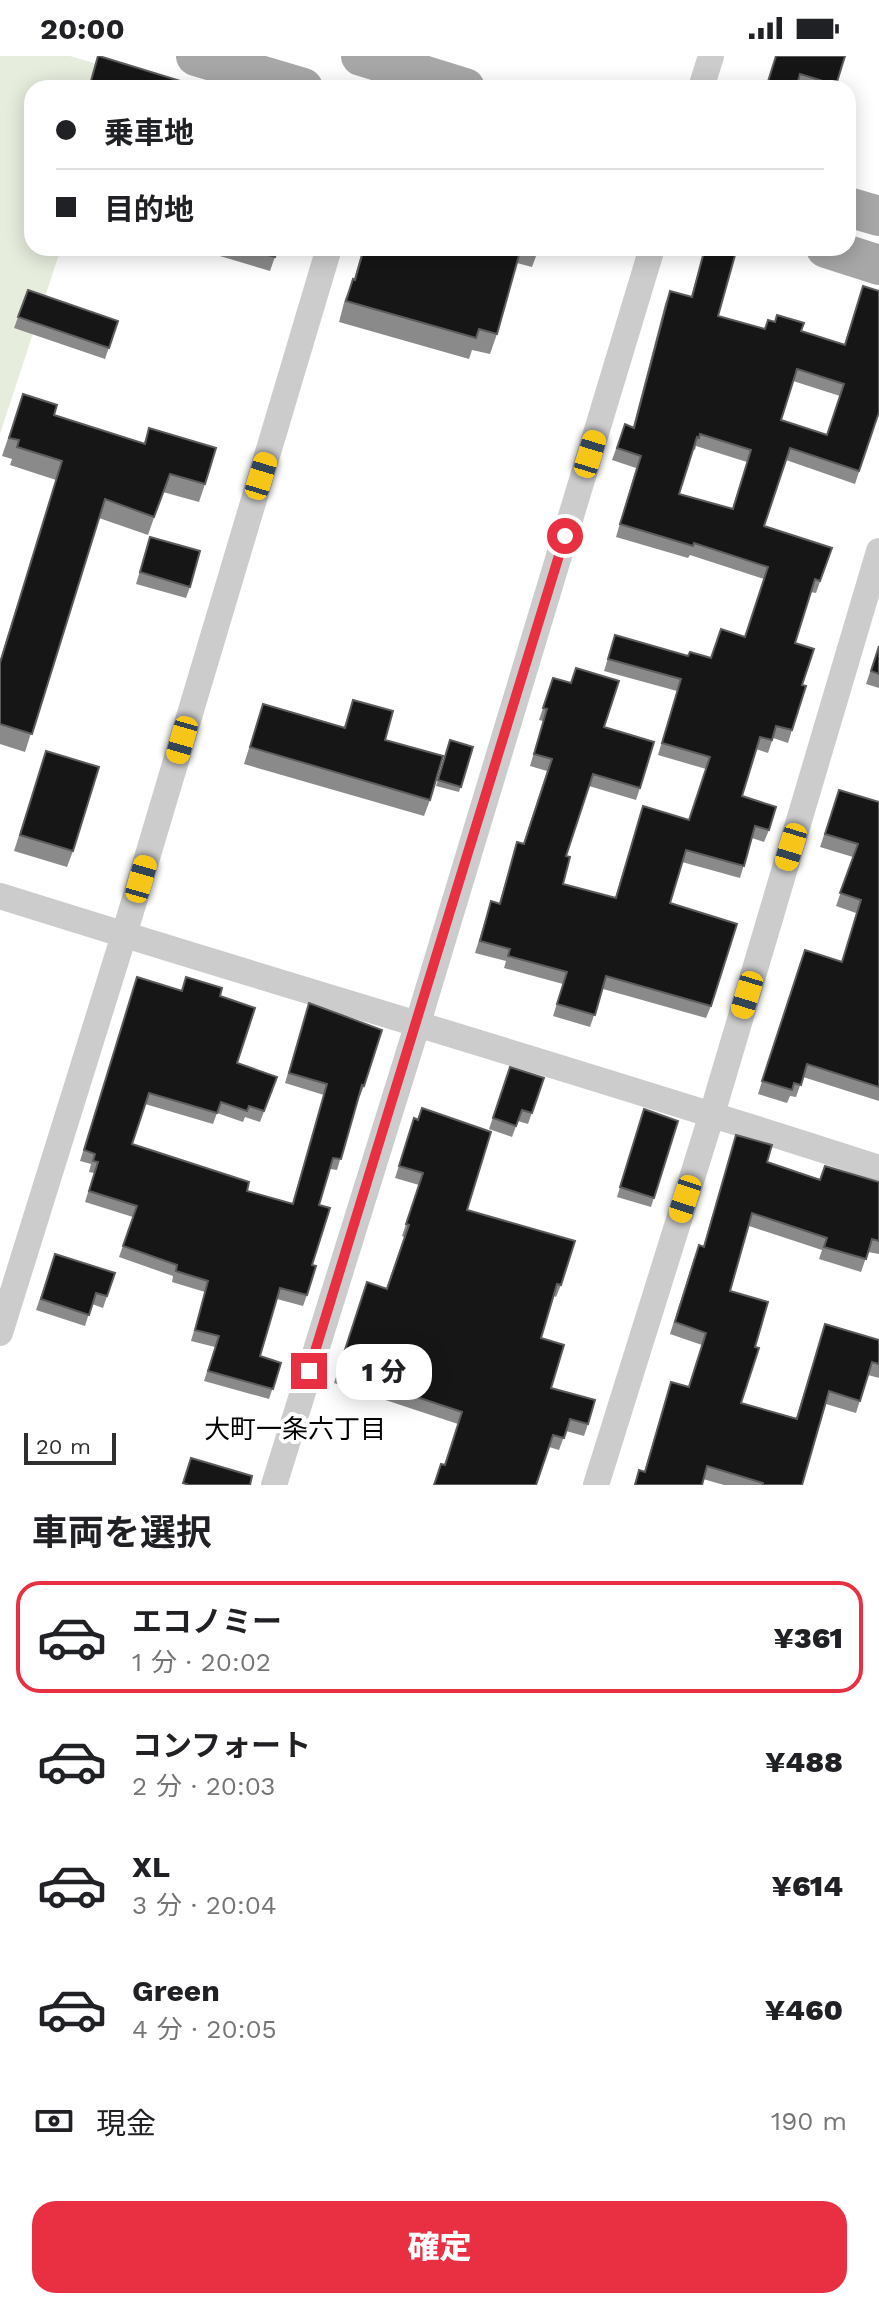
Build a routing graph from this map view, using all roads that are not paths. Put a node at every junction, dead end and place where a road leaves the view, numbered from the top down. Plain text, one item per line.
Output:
1 (196, 56) edge
2 (711, 56) edge
3 (375, 69) edge
4 (276, 80) edge
5 (427, 80) edge
6 (704, 80) edge
7 (856, 209) edge
8 (879, 216) edge
9 (327, 256) edge
10 (650, 256) edge
11 (851, 256) edge
12 (879, 265) edge
13 (879, 551) edge
14 (0, 896) edge
15 (124, 935) junction
16 (417, 1026) junction
17 (712, 1114) junction
18 (879, 1168) edge
19 (0, 1333) edge
20 (274, 1485) edge
21 (596, 1485) edge

1 - 4 main road
2 - 6 street
3 - 5 main road
7 - 8 main road
9 - 15 street
10 - 16 street
11 - 12 main road
13 - 17 street
14 - 15 street
15 - 16 street
15 - 19 street
16 - 17 street
16 - 20 street
17 - 18 street
17 - 21 street

